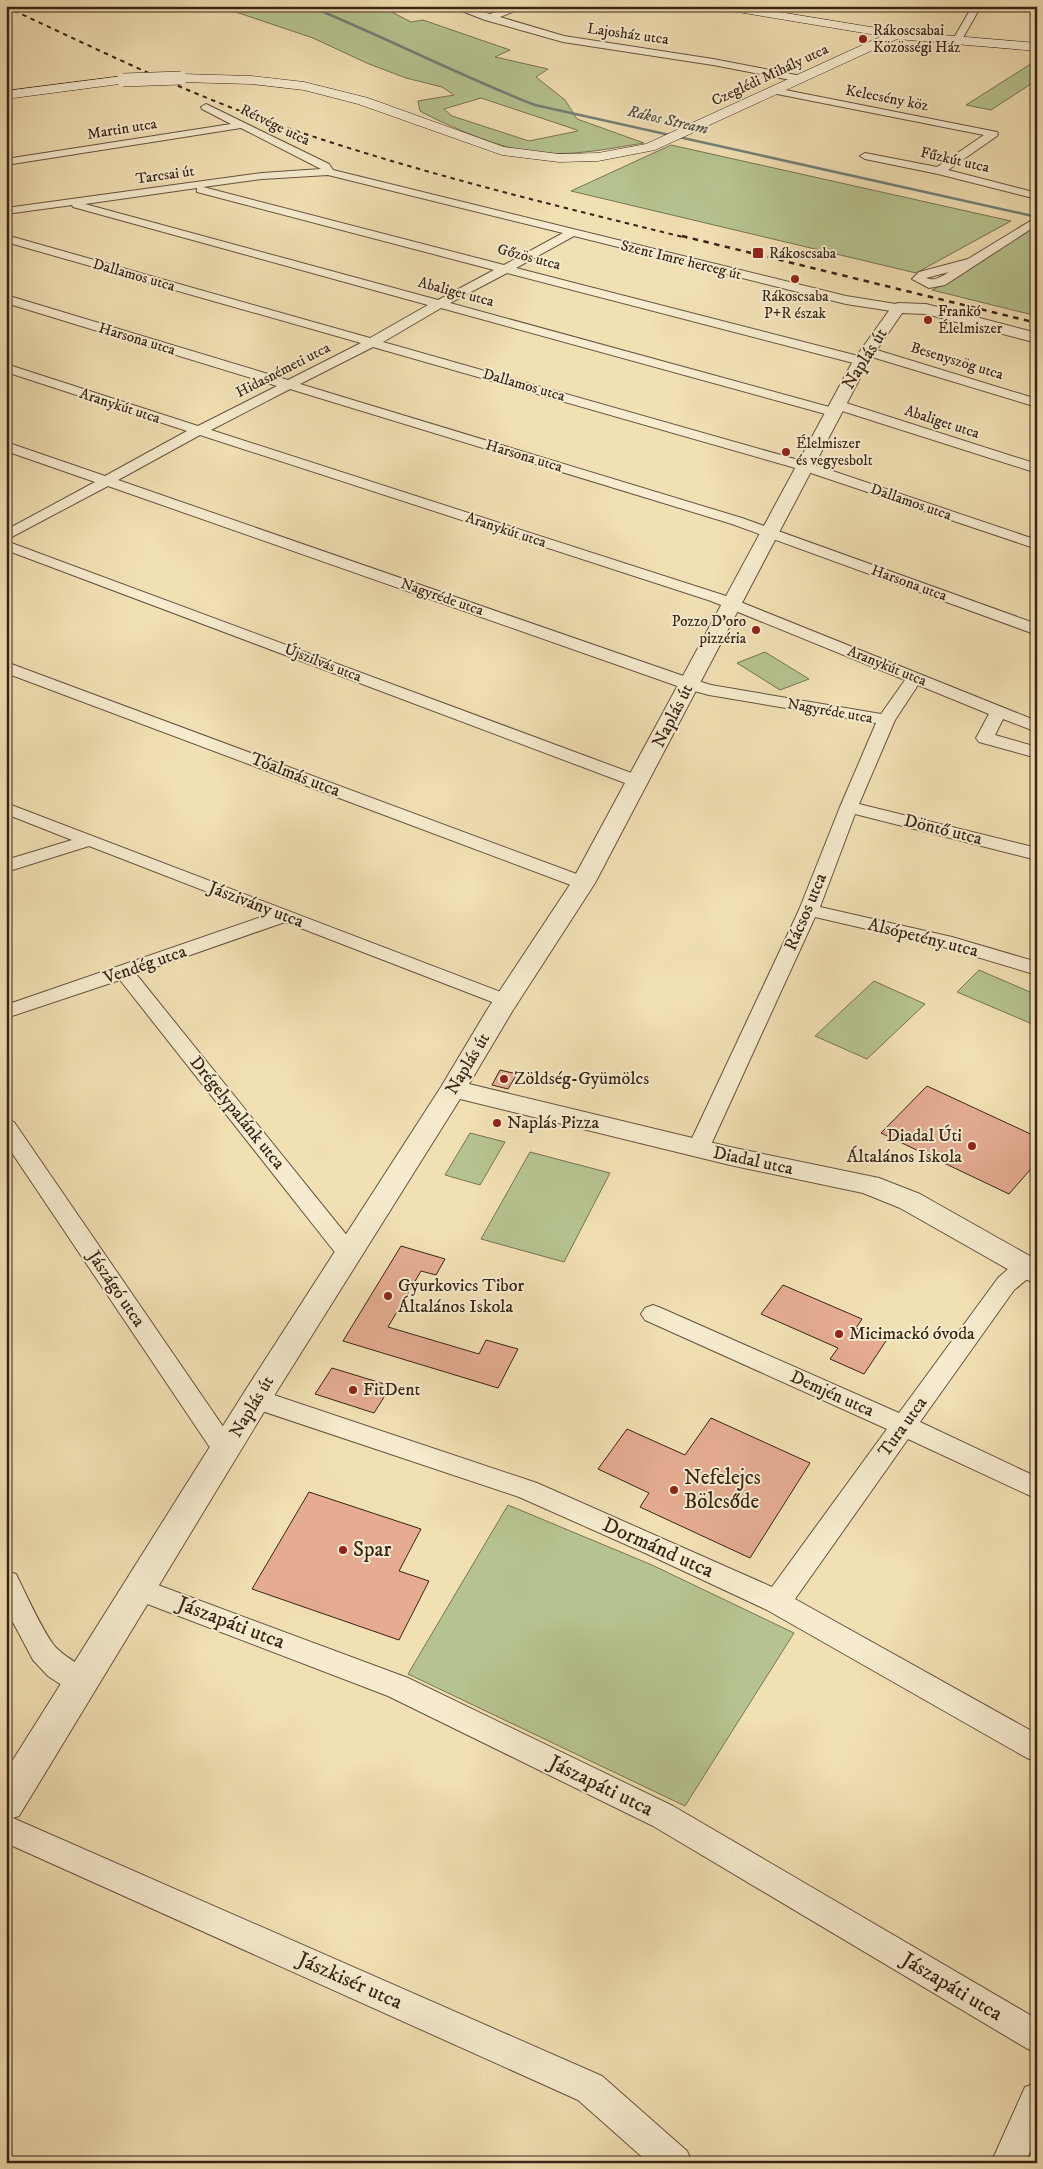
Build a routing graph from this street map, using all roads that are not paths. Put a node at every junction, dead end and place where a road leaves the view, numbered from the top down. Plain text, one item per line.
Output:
1 (453, 6) edge
2 (523, 6) edge
3 (720, 6) edge
4 (946, 6) edge
5 (975, 8) edge
6 (488, 18) junction
7 (895, 35) junction
8 (957, 41) junction
9 (1037, 47) edge
10 (801, 79) junction
11 (775, 91) junction
12 (6, 95) edge
13 (206, 107) dead end
14 (242, 125) junction
15 (865, 156) dead end
16 (6, 162) edge
17 (939, 171) junction
18 (328, 172) junction
19 (187, 187) junction
20 (1037, 196) edge
21 (69, 202) junction
22 (6, 211) edge
23 (1035, 221) edge
24 (574, 232) junction
25 (6, 238) edge
26 (974, 261) dead end
27 (508, 269) junction
28 (6, 299) edge
29 (439, 304) junction
30 (898, 308) junction
31 (1037, 338) edge
32 (372, 342) junction
33 (864, 356) junction
34 (6, 368) edge
35 (288, 385) junction
36 (1037, 403) edge
37 (836, 408) junction
38 (198, 431) junction
39 (6, 446) edge
40 (804, 466) junction
41 (1037, 470) edge
42 (107, 481) junction
43 (769, 532) junction
44 (6, 536) edge
45 (6, 545) edge
46 (1037, 545) edge
47 (732, 603) junction
48 (1037, 630) edge
49 (6, 667) edge
50 (915, 678) junction
51 (689, 684) junction
52 (998, 712) junction
53 (886, 720) junction
54 (1037, 727) edge
55 (1037, 753) edge
56 (638, 782) junction
57 (6, 808) edge
58 (848, 808) junction
59 (90, 840) junction
60 (1037, 854) edge
61 (6, 866) edge
62 (583, 883) junction
63 (809, 910) junction
64 (284, 916) junction
65 (1037, 969) edge
66 (124, 972) junction
67 (507, 1001) junction
68 (6, 1012) edge
69 (453, 1089) junction
70 (6, 1127) edge
71 (698, 1149) junction
72 (349, 1254) junction
73 (1033, 1267) edge
74 (653, 1314) dead end
75 (256, 1399) junction
76 (904, 1426) junction
77 (226, 1451) junction
78 (1037, 1489) edge
79 (6, 1582) edge
80 (139, 1589) junction
81 (777, 1602) junction
82 (82, 1683) junction
83 (1037, 1749) edge
84 (6, 1804) edge
85 (6, 1829) edge
86 (1037, 2037) edge
87 (1037, 2099) edge
88 (675, 2163) edge
89 (1008, 2163) edge

1 - 6 street, Lajosház utca
2 - 6 street
3 - 7 main road
4 - 5 street
5 - 8 street
6 - 10 street, Lajosház utca
7 - 8 main road
7 - 10 main road, Czeglédi Mihály utca
8 - 9 main road
10 - 11 main road, Czeglédi Mihály utca
11 - 12 main road, Czeglédi Mihály utca, bridge
11 - 17 street, Kelecsény köz
13 - 14 street, Rétvége utca
14 - 16 street, Martin utca
14 - 18 street, Rétvége utca
15 - 17 street, Fűzkút utca
17 - 20 street, Fűzkút utca
18 - 19 street, Tarcsai út
18 - 24 street, Szent Imre herceg út
19 - 21 street, Tarcsai út
19 - 27 street, Gőzös utca
21 - 22 street, Tarcsai út
21 - 29 street, Abaliget utca
23 - 26 street
24 - 27 street, Hidasnémeti utca
24 - 30 street, Szent Imre herceg út
25 - 32 street, Dallamos utca
27 - 29 street, Hidasnémeti utca
27 - 33 street, Gőzös utca
28 - 35 street, Harsona utca
29 - 32 street, Hidasnémeti utca
29 - 37 street, Abaliget utca
30 - 31 street, Szent Imre herceg út
30 - 33 street, Naplás út
32 - 35 street, Hidasnémeti utca
32 - 40 street, Dallamos utca
33 - 36 street, Besenyszög utca
33 - 37 street, Naplás út
34 - 38 street, Aranykút utca
35 - 38 street, Hidasnémeti utca
35 - 43 street, Harsona utca
37 - 40 street, Naplás út
37 - 41 street, Abaliget utca
38 - 42 street, Hidasnémeti utca
38 - 47 street, Aranykút utca
39 - 42 street, Nagyréde utca
40 - 43 street, Naplás út
40 - 46 street, Dallamos utca
42 - 44 street, Hidasnémeti utca
42 - 51 street, Nagyréde utca
43 - 47 street, Naplás út
43 - 48 street, Harsona utca
45 - 56 street, Újszilvás utca
47 - 50 street, Aranykút utca
47 - 51 street, Naplás út
49 - 62 street, Tóalmás utca
50 - 52 street, Aranykút utca
50 - 53 street, Rácsos utca
51 - 53 street, Nagyréde utca
51 - 56 street, Naplás út
52 - 54 street, Aranykút utca
52 - 55 street
53 - 58 street, Rácsos utca
56 - 62 street, Naplás út
57 - 59 street, Jászivány utca
58 - 60 street, Döntő utca
58 - 63 street, Rácsos utca
59 - 61 street
59 - 64 street, Jászivány utca
62 - 67 street, Naplás út
63 - 65 street, Alsópetény utca
63 - 71 street, Rácsos utca
64 - 66 street, Vendég utca
64 - 67 street, Jászivány utca
66 - 68 street, Vendég utca
66 - 72 street, Drégelypalánk utca
67 - 69 street, Naplás út
69 - 71 street, Diadal utca
69 - 72 street, Naplás út
70 - 77 street, Jászágó utca
71 - 73 street, Diadal utca
72 - 75 street, Naplás út
73 - 76 street, Tura utca
74 - 76 street, Demjén utca
75 - 77 street, Naplás út
75 - 81 street, Dormánd utca
76 - 78 street, Demjén utca
76 - 81 street, Tura utca
77 - 80 street, Naplás út
79 - 82 street
80 - 82 street, Naplás út
80 - 86 street, Jászapáti utca
81 - 83 street, Dormánd utca
82 - 84 street, Naplás út
85 - 88 street, Jászkisér utca
87 - 89 street

